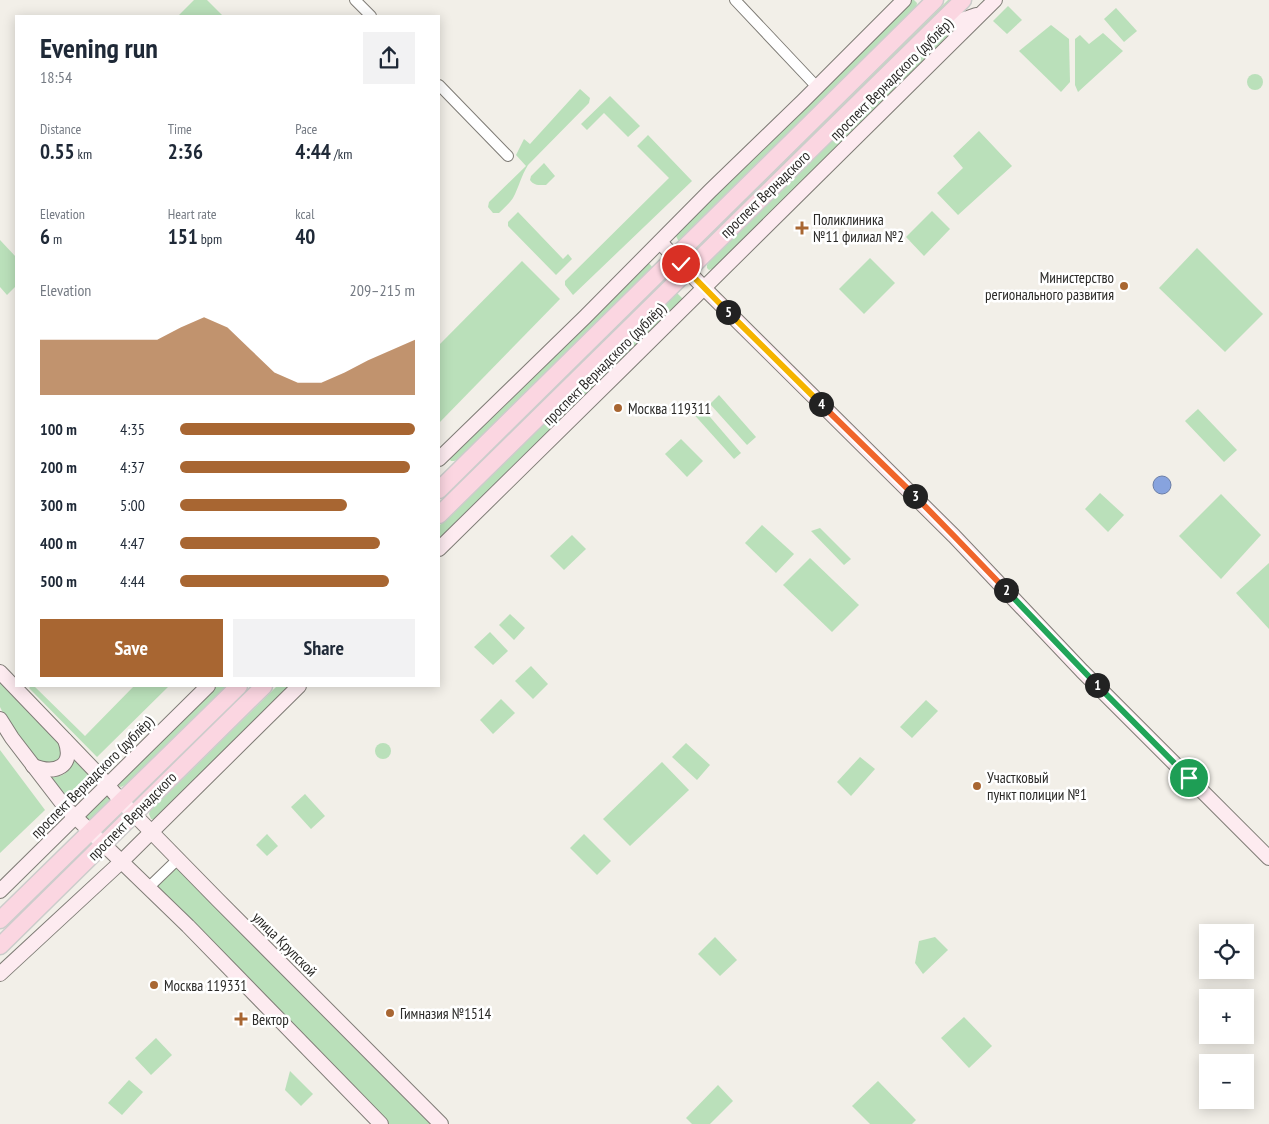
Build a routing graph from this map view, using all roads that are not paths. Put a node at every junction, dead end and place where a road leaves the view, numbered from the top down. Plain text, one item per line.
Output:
1 (355, 0) edge
2 (735, 0) edge
3 (904, 0) edge
4 (922, 0) edge
5 (935, 0) edge
6 (963, 0) edge
7 (995, 0) edge
8 (983, 12) junction
9 (370, 15) edge
10 (917, 18) junction
11 (932, 31) junction
12 (440, 86) edge
13 (816, 87) junction
14 (508, 156) dead end
15 (660, 242) junction
16 (675, 258) junction
17 (688, 270) junction
18 (704, 288) junction
19 (440, 459) edge
20 (465, 464) junction
21 (440, 467) edge
22 (440, 489) edge
23 (440, 514) edge
24 (440, 548) edge
25 (0, 672) edge
26 (207, 687) edge
27 (239, 687) edge
28 (263, 687) edge
29 (299, 687) edge
30 (0, 719) edge
31 (65, 740) junction
32 (33, 766) junction
33 (108, 785) junction
34 (122, 802) junction
35 (134, 814) junction
36 (75, 817) junction
37 (91, 832) junction
38 (151, 832) junction
39 (103, 845) junction
40 (1269, 858) edge
41 (178, 859) junction
42 (121, 862) junction
43 (148, 888) junction
44 (0, 891) edge
45 (0, 920) edge
46 (0, 946) edge
47 (0, 974) edge
48 (381, 1124) edge
49 (441, 1124) edge

1 - 9 street
2 - 13 street
3 - 13 street
4 - 10 street, проспект Вернадского (дублёр)
5 - 10 main road, проспект Вернадского
6 - 11 main road, проспект Вернадского
7 - 8 street, проспект Вернадского (дублёр)
8 - 11 street, проспект Вернадского (дублёр)
8 - 18 street, проспект Вернадского (дублёр)
10 - 16 main road, проспект Вернадского
11 - 17 main road, проспект Вернадского
12 - 14 street
13 - 15 street
15 - 16 street
15 - 19 street
16 - 17 street
16 - 20 main road, проспект Вернадского
17 - 18 street
17 - 23 main road, проспект Вернадского
18 - 24 street, проспект Вернадского (дублёр)
18 - 40 street
20 - 21 street
20 - 22 main road, проспект Вернадского
25 - 31 street, улица Крупской
26 - 33 street, проспект Вернадского (дублёр)
27 - 34 main road, проспект Вернадского
28 - 35 main road, проспект Вернадского
29 - 38 street
30 - 32 street
31 - 32 street
31 - 33 street, улица Крупской
32 - 36 street
33 - 34 street, улица Крупской
33 - 36 street, проспект Вернадского (дублёр)
34 - 35 street, улица Крупской
34 - 37 main road, проспект Вернадского
35 - 38 street, улица Крупской
35 - 39 main road, проспект Вернадского
36 - 37 street
36 - 44 street, проспект Вернадского (дублёр)
37 - 39 street
37 - 45 main road, проспект Вернадского
38 - 41 street, улица Крупской
38 - 42 street
39 - 42 street
39 - 46 main road, проспект Вернадского
41 - 43 street
41 - 49 street, улица Крупской
42 - 43 street
42 - 47 street
43 - 48 street

